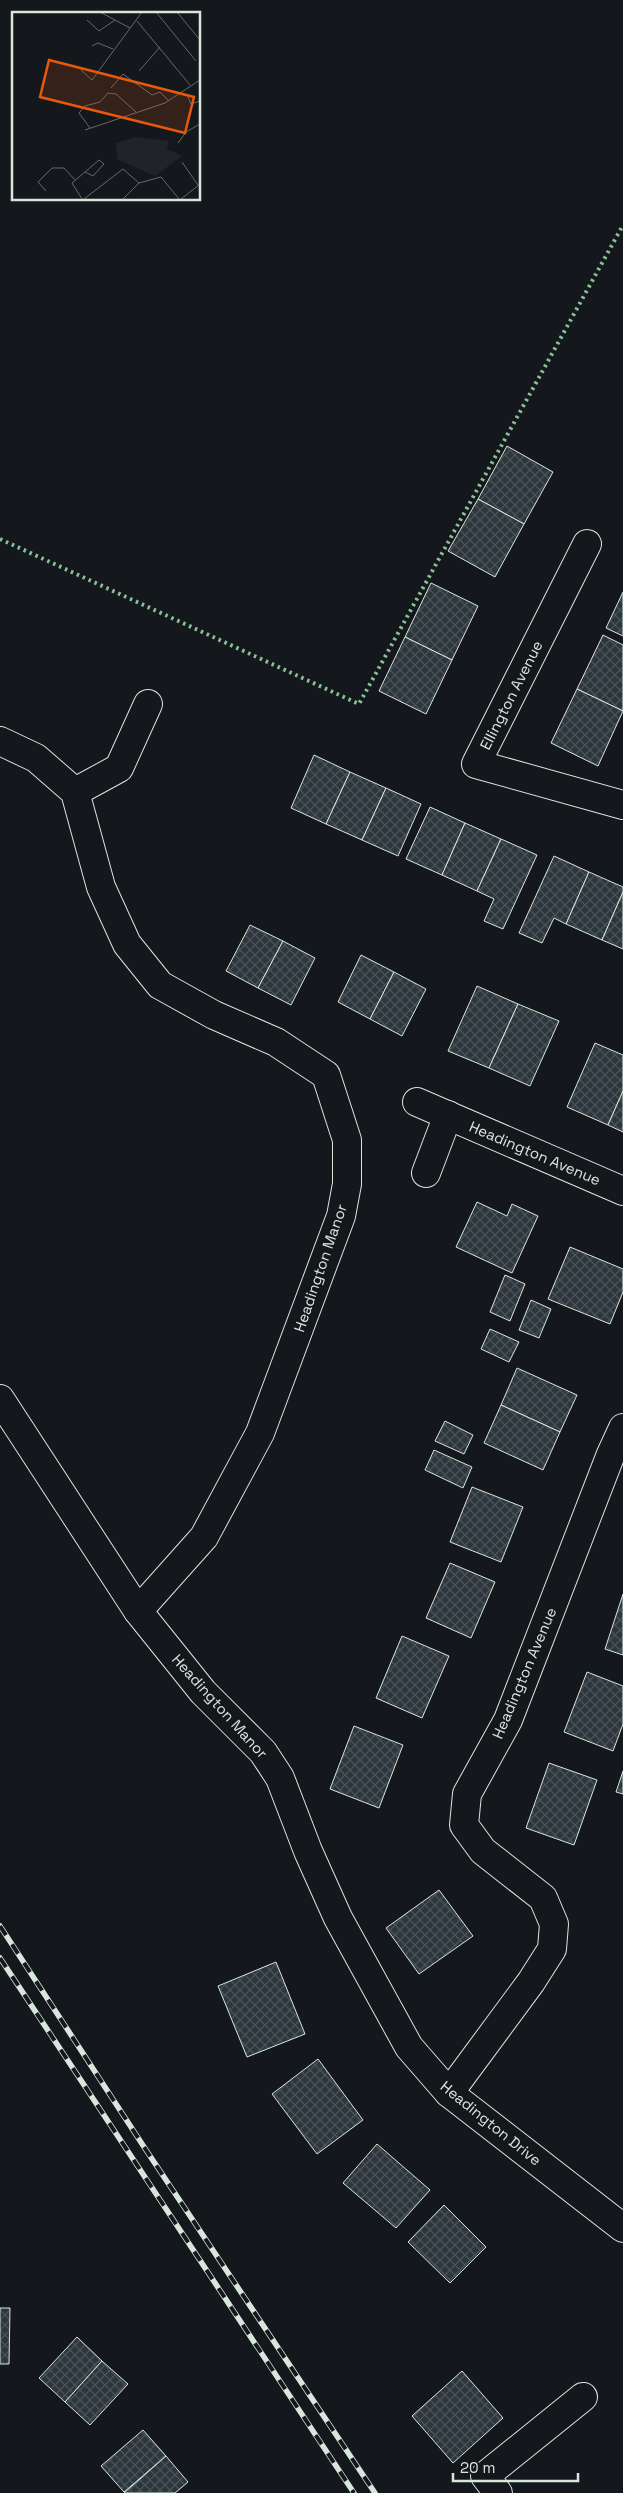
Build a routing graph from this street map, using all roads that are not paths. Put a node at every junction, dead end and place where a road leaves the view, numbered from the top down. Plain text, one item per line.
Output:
1 (587, 544) dead end
2 (148, 704) dead end
3 (0, 741) edge
4 (75, 792) junction
5 (623, 805) edge
6 (417, 1102) dead end
7 (448, 1115) junction
8 (426, 1173) dead end
9 (623, 1191) edge
10 (0, 1399) edge
11 (623, 1428) edge
12 (138, 1611) junction
13 (338, 1918) joint
14 (449, 2093) junction
15 (623, 2228) edge
16 (583, 2396) dead end
17 (498, 2493) edge

1 - 5 street, Ellington Avenue
2 - 4 street
3 - 4 street
4 - 12 street, Headington Manor
6 - 7 street, Headington Avenue
7 - 8 street
7 - 9 street, Headington Avenue
10 - 12 street, Headington Manor
11 - 14 street, Headington Avenue
12 - 13 street, Headington Manor
13 - 14 street, Headington Drive
14 - 15 street, Headington Drive
16 - 17 street

